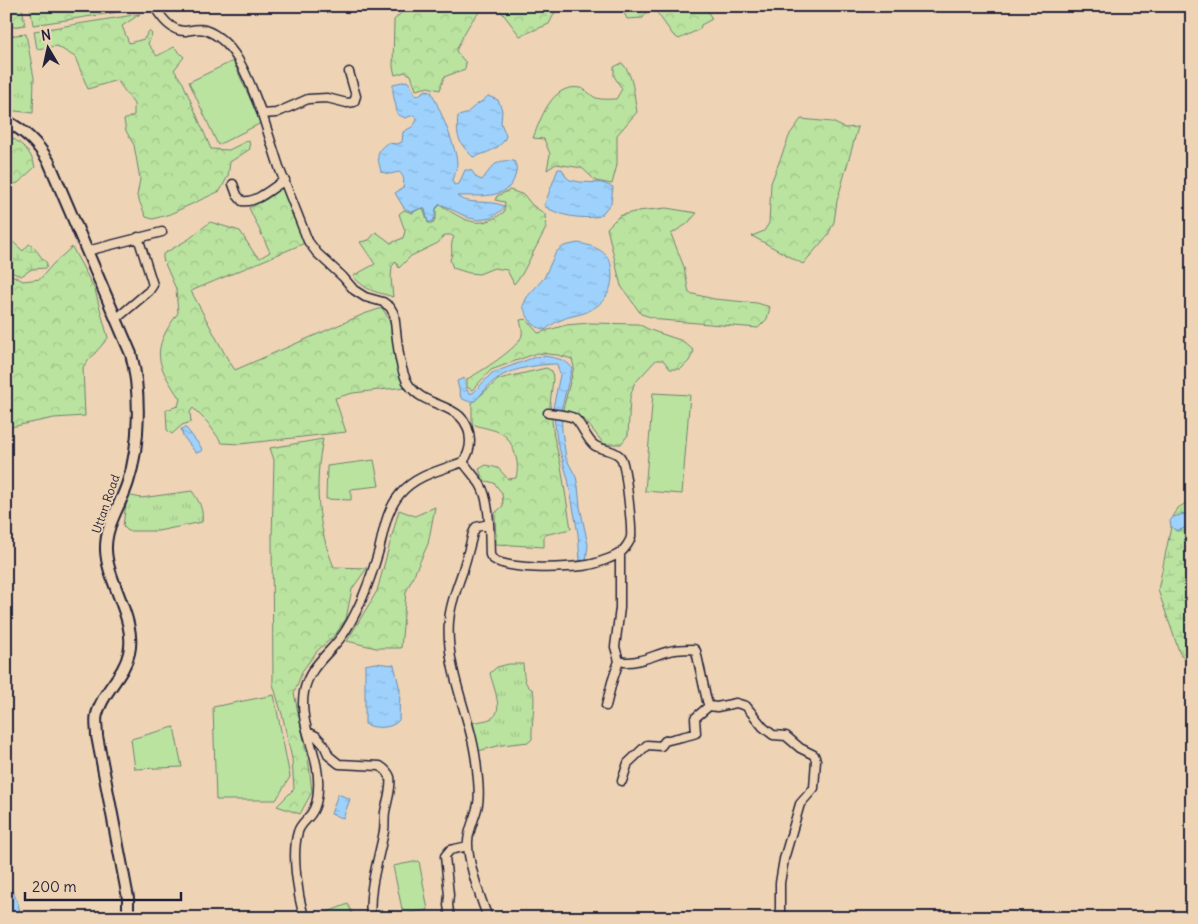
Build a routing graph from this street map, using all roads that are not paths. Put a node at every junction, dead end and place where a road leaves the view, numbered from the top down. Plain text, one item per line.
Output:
1 (154, 6) edge
2 (349, 72) dead end
3 (262, 114) junction
4 (6, 121) edge
5 (284, 180) junction
6 (234, 184) dead end
7 (162, 232) dead end
8 (138, 237) junction
9 (87, 251) junction
10 (116, 319) junction
11 (548, 413) dead end
12 (463, 462) junction
13 (489, 524) junction
14 (620, 554) junction
15 (619, 661) junction
16 (606, 706) dead end
17 (709, 706) junction
18 (308, 732) junction
19 (622, 780) dead end
20 (468, 846) junction
21 (128, 918) edge
22 (304, 918) edge
23 (372, 918) edge
24 (450, 918) edge
25 (488, 918) edge
26 (780, 918) edge

1 - 3 street
2 - 3 street
3 - 5 street
4 - 9 main road, Uttan Road
5 - 6 street
5 - 12 street
7 - 8 street
8 - 9 street
8 - 10 street
9 - 10 main road, Uttan Road
10 - 21 main road, Uttan Road
11 - 14 street
12 - 13 street
12 - 18 street
13 - 14 street
13 - 20 street
14 - 15 street
15 - 16 street
15 - 17 street
17 - 19 street
17 - 26 street
18 - 22 street
18 - 23 street
20 - 24 street
20 - 25 street

